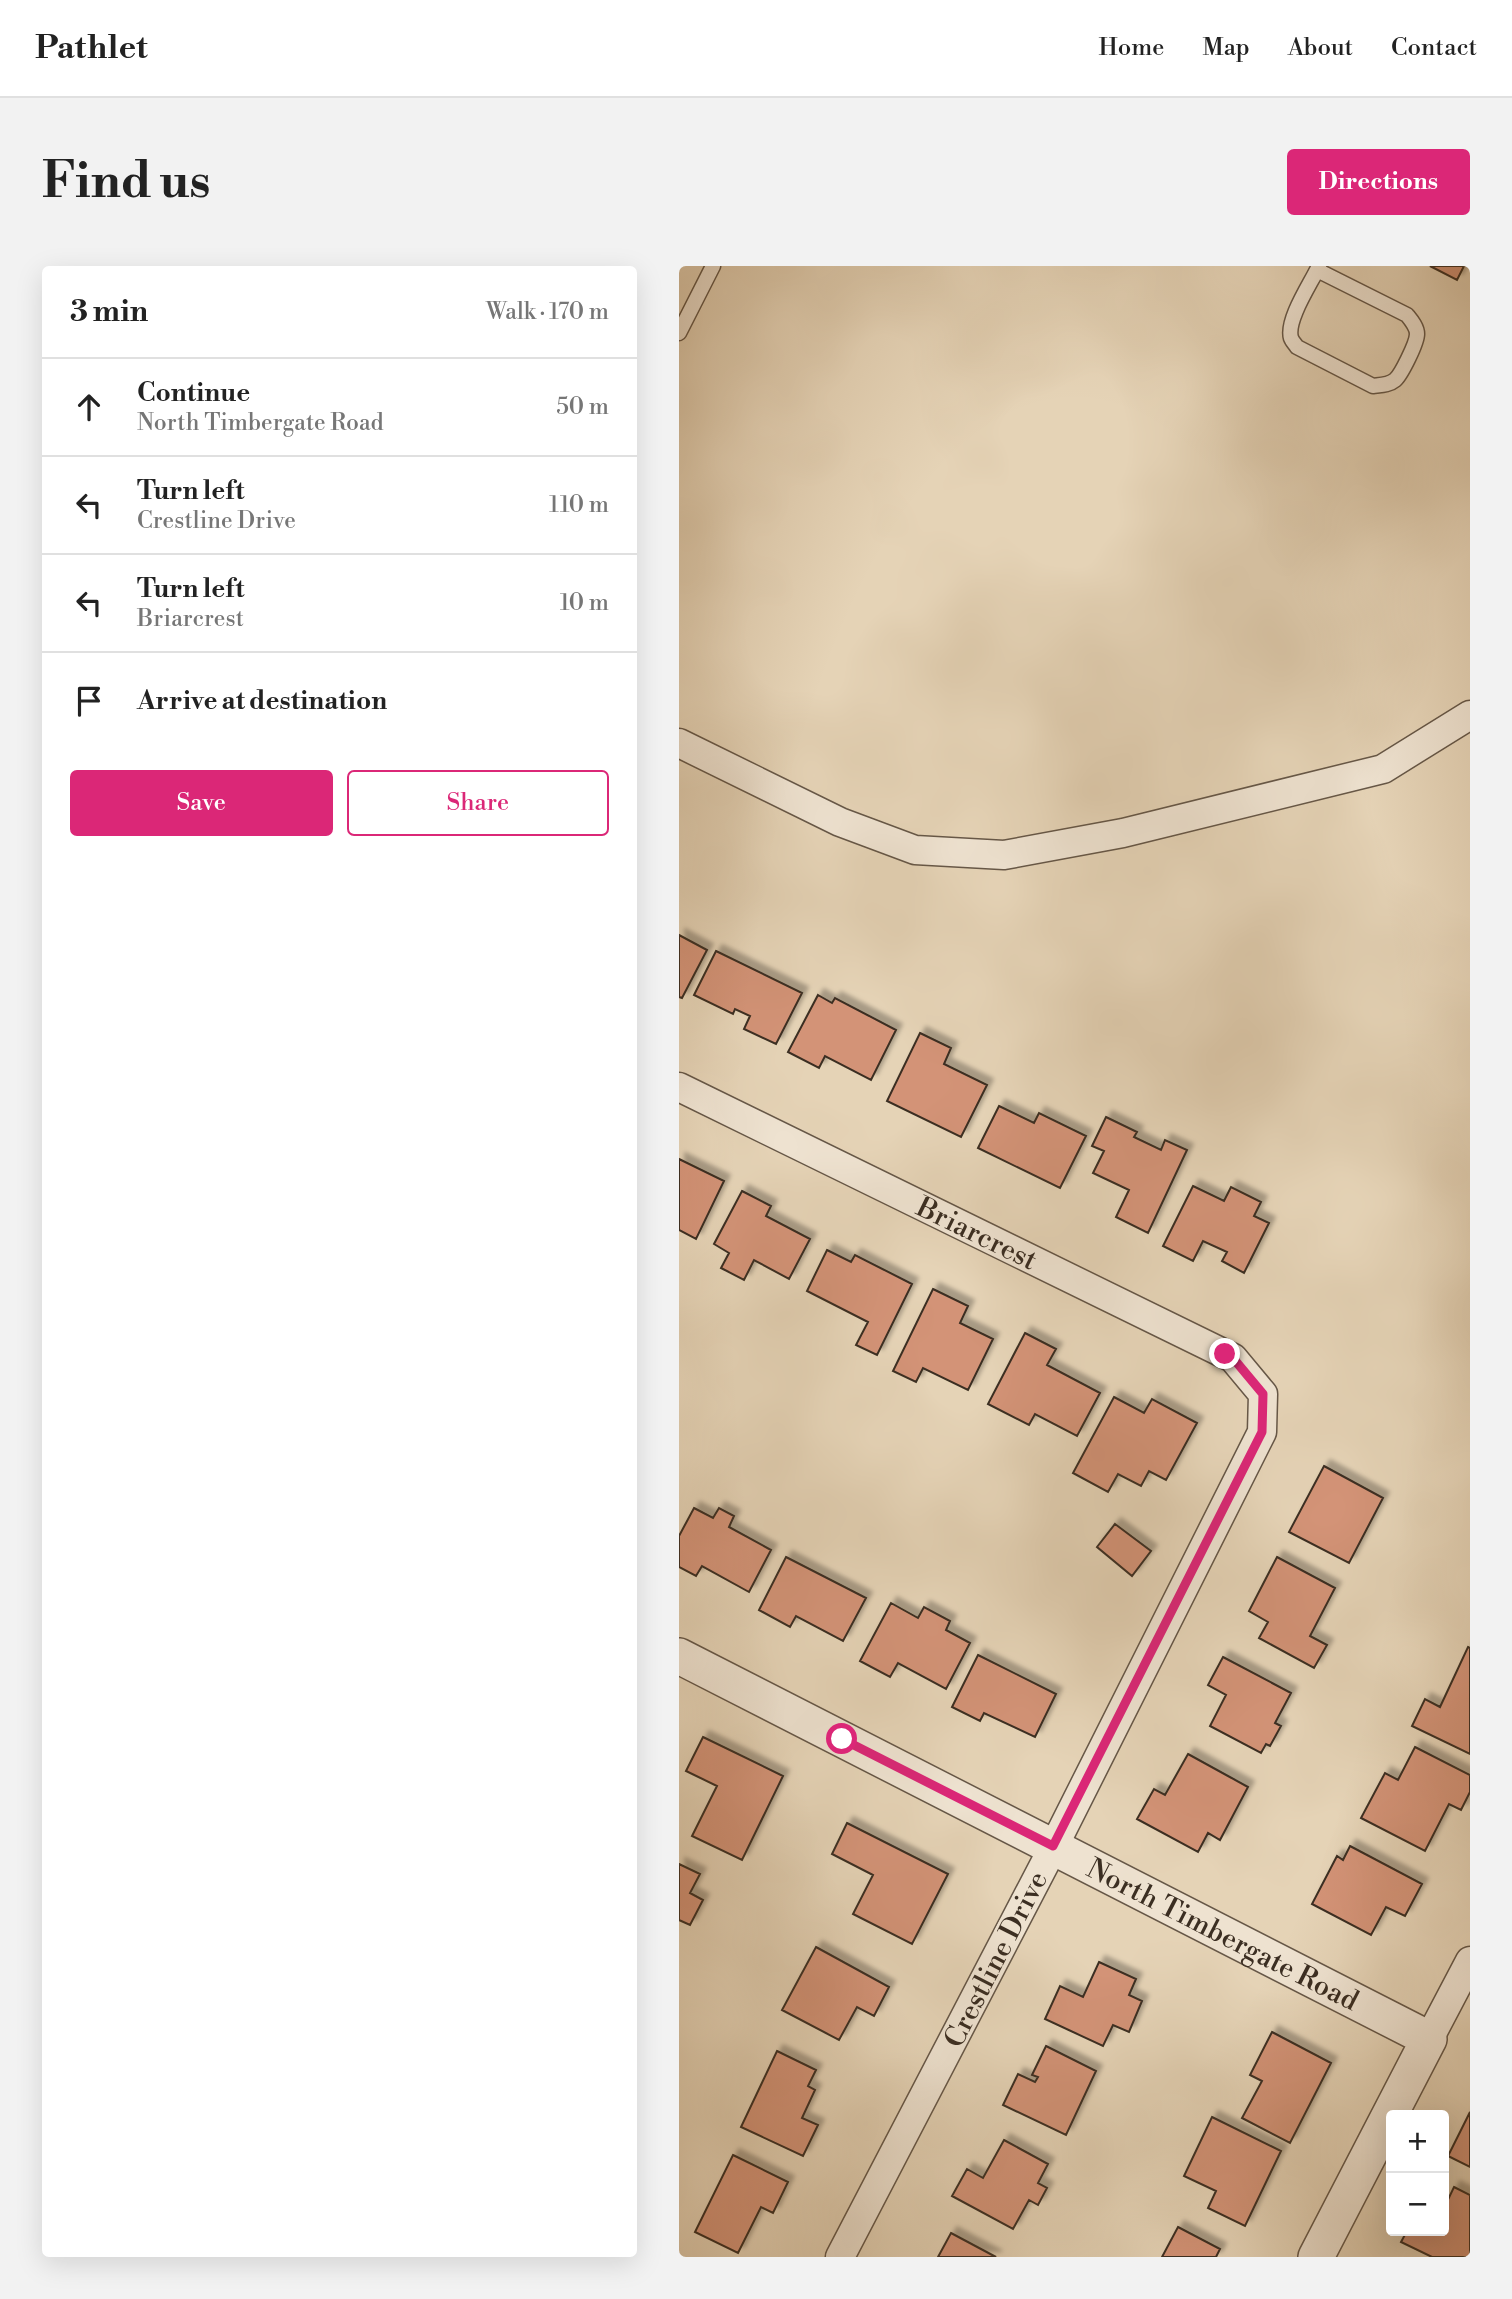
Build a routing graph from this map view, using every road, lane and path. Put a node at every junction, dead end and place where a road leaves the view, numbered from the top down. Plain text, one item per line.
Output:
1 (713, 266) edge
2 (1318, 268) edge
3 (679, 332) edge
4 (1470, 715) edge
5 (679, 743) edge
6 (679, 1087) edge
7 (1263, 1394) joint
8 (679, 1656) edge
9 (1053, 1846) junction
10 (1470, 1961) edge
11 (1429, 2039) junction
12 (840, 2257) edge
13 (1316, 2257) edge

1 - 3 lane
2 - 2 lane
4 - 5 street
6 - 7 street, Briarcrest
7 - 9 street, Crestline Drive
8 - 9 street, North Timbergate Road
9 - 11 street, North Timbergate Road
9 - 12 street, Crestline Drive
10 - 11 street
11 - 13 street

